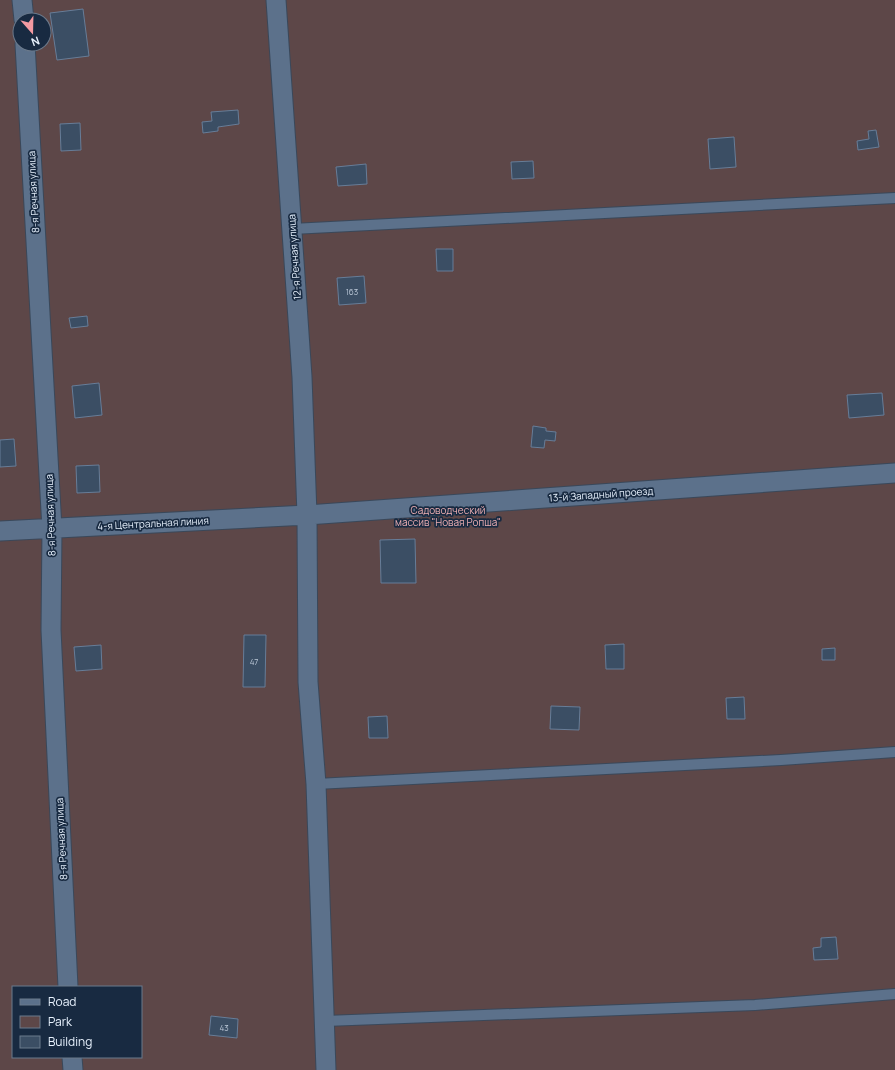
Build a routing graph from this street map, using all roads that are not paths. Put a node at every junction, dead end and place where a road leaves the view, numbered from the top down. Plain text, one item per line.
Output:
1 (22, 0) edge
2 (276, 0) edge
3 (23, 12) edge
4 (25, 52) edge
5 (895, 198) edge
6 (292, 229) junction
7 (895, 473) edge
8 (307, 515) junction
9 (52, 529) junction
10 (0, 531) edge
11 (895, 752) edge
12 (316, 784) junction
13 (68, 986) edge
14 (895, 994) edge
15 (325, 1022) junction
16 (72, 1058) edge
17 (73, 1070) edge
18 (326, 1070) edge

1 - 3 street
2 - 6 street, 12-я Речная улица
4 - 9 street, 8-я Речная улица
5 - 6 lane
6 - 8 street, 12-я Речная улица
7 - 8 street, 13-й Западный проезд
8 - 9 street, 4-я Центральная линия
8 - 12 street, 12-я Речная улица
9 - 10 street, 4-я Центральная линия
9 - 13 street, 8-я Речная улица
11 - 12 lane
12 - 15 street, 12-я Речная улица
14 - 15 lane
15 - 18 street, 12-я Речная улица
16 - 17 street

